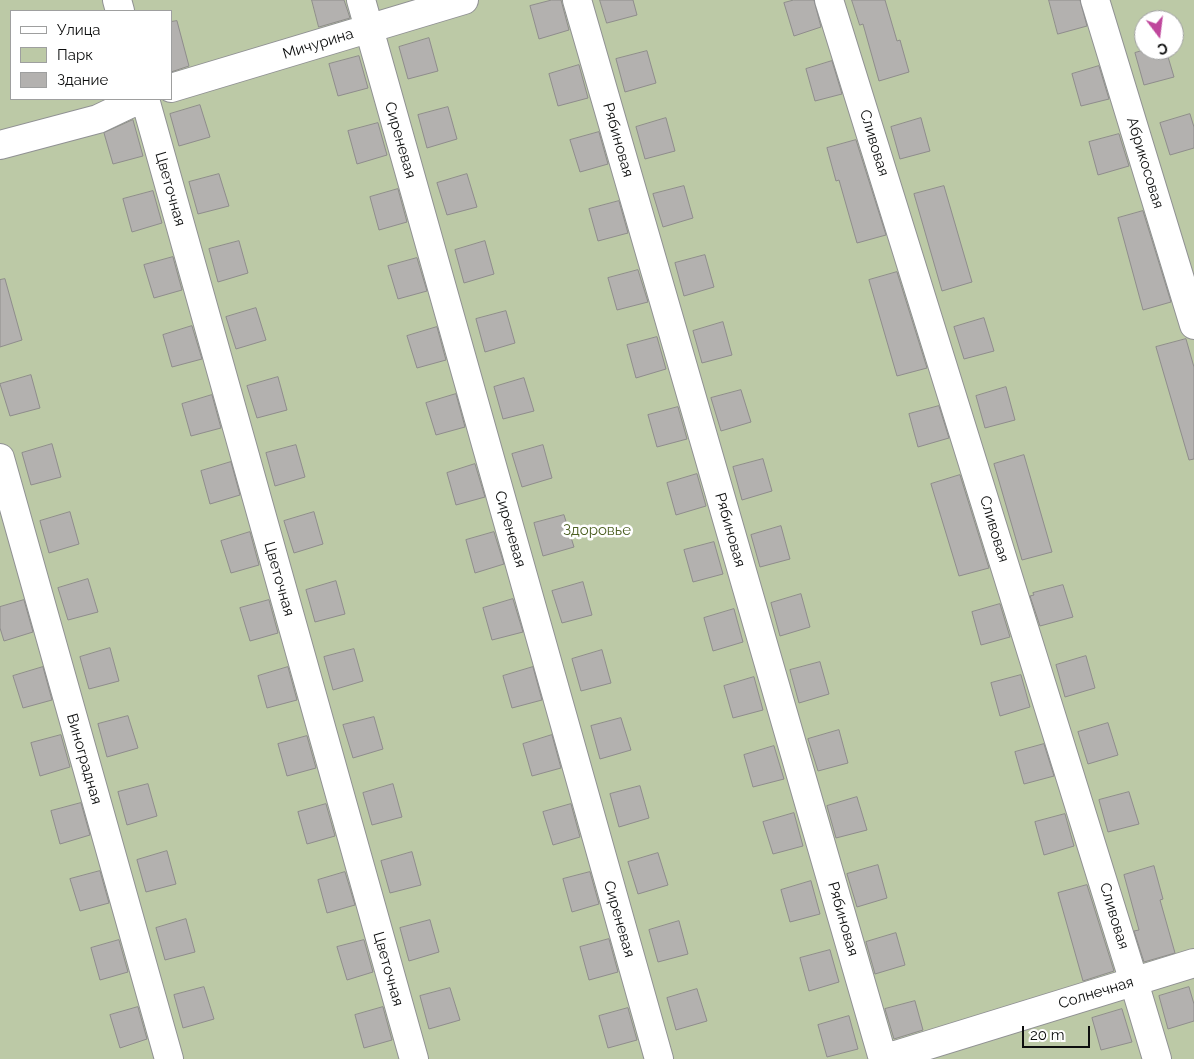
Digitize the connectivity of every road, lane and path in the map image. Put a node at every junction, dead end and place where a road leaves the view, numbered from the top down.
1 (361, 0) edge
2 (464, 0) edge
3 (577, 0) edge
4 (829, 0) edge
5 (1096, 0) edge
6 (369, 28) junction
7 (172, 88) edge
8 (138, 100) edge
9 (145, 100) edge
10 (0, 145) edge
11 (1194, 325) edge
12 (0, 458) edge
13 (1194, 963) edge
14 (1134, 982) junction
15 (169, 1059) edge
16 (414, 1059) edge
17 (659, 1059) edge
18 (883, 1059) edge
19 (1157, 1059) edge

1 - 6 street, Сиреневая
2 - 6 street, Мичурина
3 - 18 street, Рябиновая
4 - 14 street, Сливовая
5 - 11 street, Абрикосовая
6 - 7 street, Мичурина
6 - 17 street, Сиреневая
8 - 10 street
9 - 16 street, Цветочная
12 - 15 street, Виноградная
13 - 14 street, Солнечная
14 - 18 street, Солнечная
14 - 19 street, Сливовая

